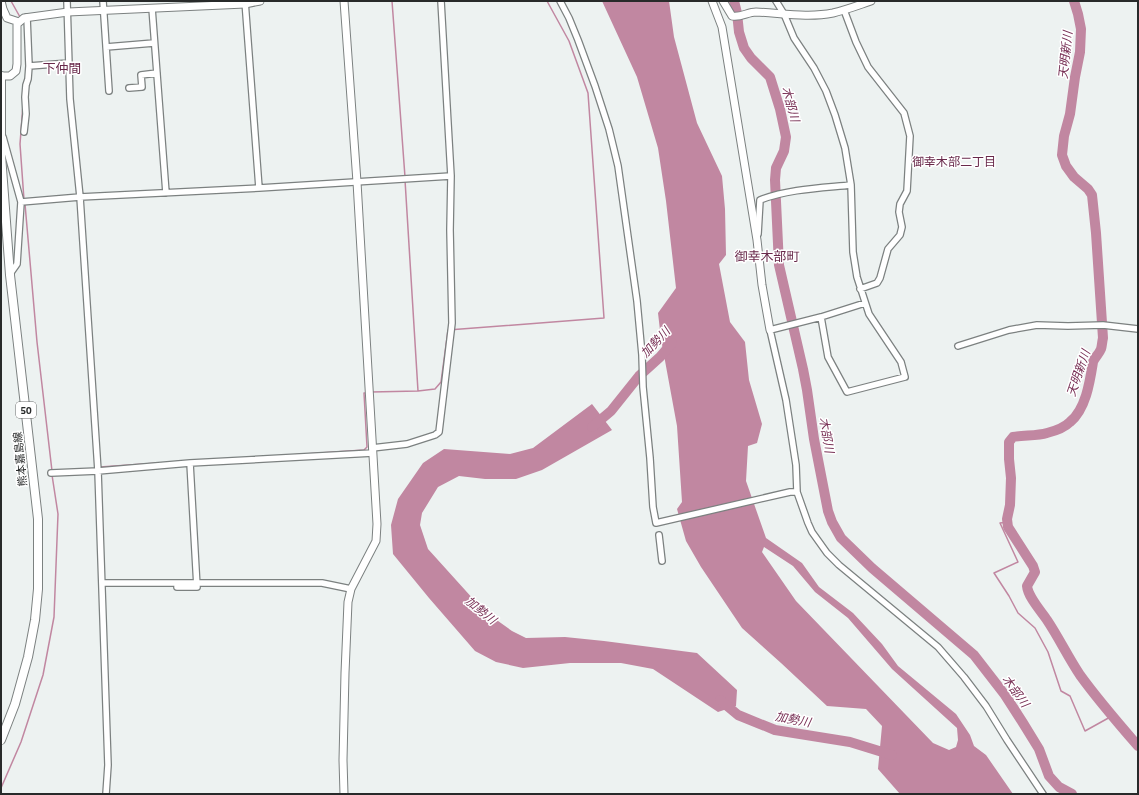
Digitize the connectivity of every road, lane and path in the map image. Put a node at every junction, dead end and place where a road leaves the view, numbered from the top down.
1 (1, 1) edge
2 (67, 1) edge
3 (103, 1) edge
4 (260, 1) edge
5 (344, 1) edge
6 (440, 1) edge
7 (560, 1) edge
8 (712, 1) edge
9 (723, 1) edge
10 (776, 1) edge
11 (871, 1) edge
12 (245, 2) edge
13 (848, 6) edge
14 (152, 8) junction
15 (104, 10) junction
16 (68, 12) junction
17 (784, 14) junction
18 (24, 19) junction
19 (154, 43) junction
20 (106, 47) junction
21 (69, 63) junction
22 (28, 66) junction
23 (157, 73) junction
24 (1, 76) edge
25 (129, 88) dead end
26 (109, 91) dead end
27 (24, 132) dead end
28 (2, 133) junction
29 (451, 176) junction
30 (357, 182) junction
31 (851, 185) junction
32 (259, 188) junction
33 (166, 193) junction
34 (80, 197) junction
35 (21, 202) junction
36 (757, 240) junction
37 (10, 275) junction
38 (860, 289) junction
39 (865, 303) junction
40 (821, 317) junction
41 (1138, 329) edge
42 (770, 330) junction
43 (958, 346) dead end
44 (372, 450) junction
45 (190, 463) junction
46 (98, 471) junction
47 (51, 473) dead end
48 (797, 492) junction
49 (659, 534) dead end
50 (662, 561) dead end
51 (102, 583) junction
52 (197, 583) junction
53 (351, 589) junction
54 (1, 740) edge
55 (106, 794) edge
56 (344, 794) edge
57 (1043, 794) edge

1 - 18 street
2 - 16 street
3 - 15 street
4 - 12 street
5 - 30 street
6 - 29 street
7 - 48 street
8 - 36 street
9 - 17 street
10 - 17 street
11 - 13 street
12 - 14 street
12 - 32 street
13 - 17 street
13 - 38 street
14 - 15 street
14 - 19 street
15 - 16 street
15 - 20 street
16 - 18 street
16 - 21 street
17 - 31 street
18 - 22 street
18 - 24 street
19 - 20 street
19 - 23 street
20 - 26 street
21 - 22 street
21 - 34 street
22 - 27 street
23 - 25 street
23 - 33 street
24 - 28 main road, 熊本嘉島線 / 50
28 - 35 street
28 - 37 main road, 熊本嘉島線 / 50
29 - 30 street
29 - 44 street
30 - 32 street
30 - 44 street
31 - 36 street
31 - 38 street
32 - 33 street
33 - 34 street
34 - 35 street
34 - 46 street
35 - 37 street
36 - 42 street
37 - 54 main road, 熊本嘉島線 / 50
38 - 39 street
39 - 40 street
39 - 40 street
40 - 42 street
41 - 43 street
42 - 48 street
44 - 45 street
44 - 53 street
45 - 46 street
45 - 52 street
46 - 47 street
46 - 51 street
48 - 57 street
49 - 50 street
51 - 52 street
51 - 55 street
52 - 53 street
53 - 56 street

